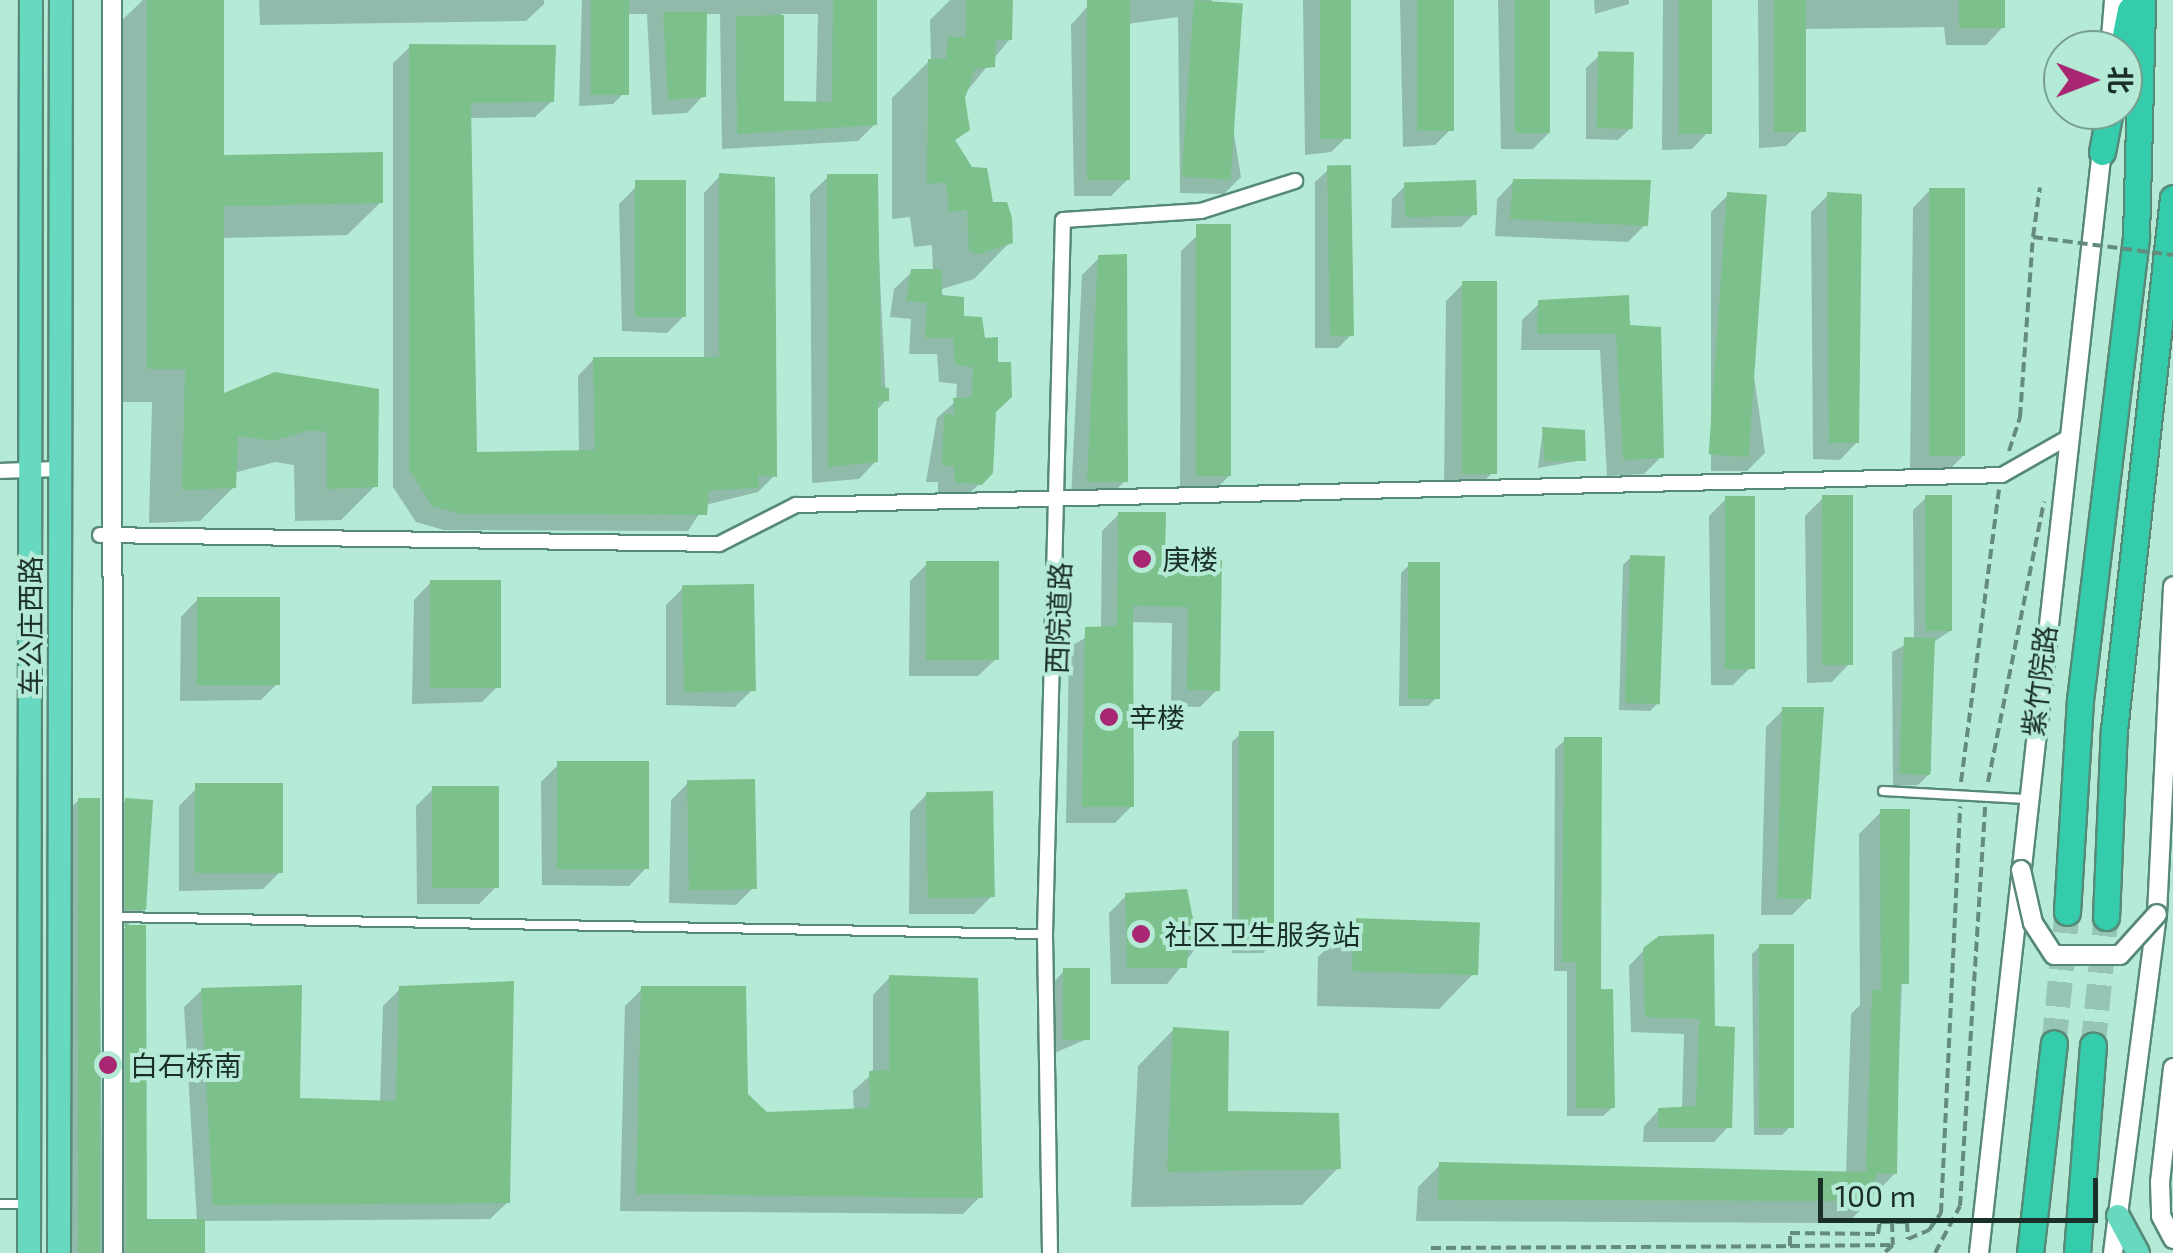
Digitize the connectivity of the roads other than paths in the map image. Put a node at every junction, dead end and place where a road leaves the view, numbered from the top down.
1 (31, 0) edge
2 (61, 0) edge
3 (112, 0) edge
4 (2114, 0) edge
5 (2132, 0) edge
6 (2142, 0) edge
7 (2112, 30) edge
8 (2126, 30) edge
9 (2105, 130) edge
10 (2102, 152) joint
11 (1295, 180) dead end
12 (2173, 198) edge
13 (2069, 438) junction
14 (0, 470) edge
15 (30, 470) junction
16 (59, 470) junction
17 (1063, 504) junction
18 (104, 536) junction
19 (2173, 586) edge
20 (2172, 611) edge
21 (1883, 791) dead end
22 (2025, 799) junction
23 (2021, 870) junction
24 (2067, 912) tunnel mouth
25 (2157, 914) junction
26 (2106, 916) tunnel mouth
27 (111, 917) junction
28 (1045, 934) junction
29 (2054, 1043) tunnel mouth
30 (2094, 1046) tunnel mouth
31 (2173, 1068) edge
32 (0, 1204) edge
33 (29, 1204) junction
34 (2118, 1216) junction
35 (2173, 1239) edge
36 (29, 1253) edge
37 (59, 1253) edge
38 (113, 1253) edge
39 (1050, 1253) edge
40 (1979, 1253) edge
41 (2030, 1253) edge
42 (2077, 1253) edge
43 (2113, 1253) edge
44 (2138, 1253) edge

1 - 15 main road, 车公庄西路
2 - 16 main road, 车公庄西路
3 - 18 street
4 - 7 street
5 - 8 highway
6 - 24 highway, 紫竹院路
9 - 10 highway
10 - 13 street, 紫竹院路
11 - 17 street, 西院道路
12 - 26 highway
13 - 17 street
13 - 22 street, 紫竹院路
14 - 15 street
15 - 16 street
15 - 33 main road, 车公庄西路
16 - 37 main road, 车公庄西路
17 - 18 street
17 - 28 street, 西院道路
18 - 27 street
19 - 20 street
20 - 25 street
21 - 22 lane
22 - 23 street, 紫竹院路
23 - 25 street, bridge
23 - 40 street, 紫竹院路
25 - 34 street
27 - 28 lane
27 - 38 street
28 - 39 street, 西院道路
29 - 41 highway
30 - 42 highway
31 - 35 street
32 - 33 lane
33 - 36 main road, 车公庄西路
34 - 43 street
34 - 44 main road

